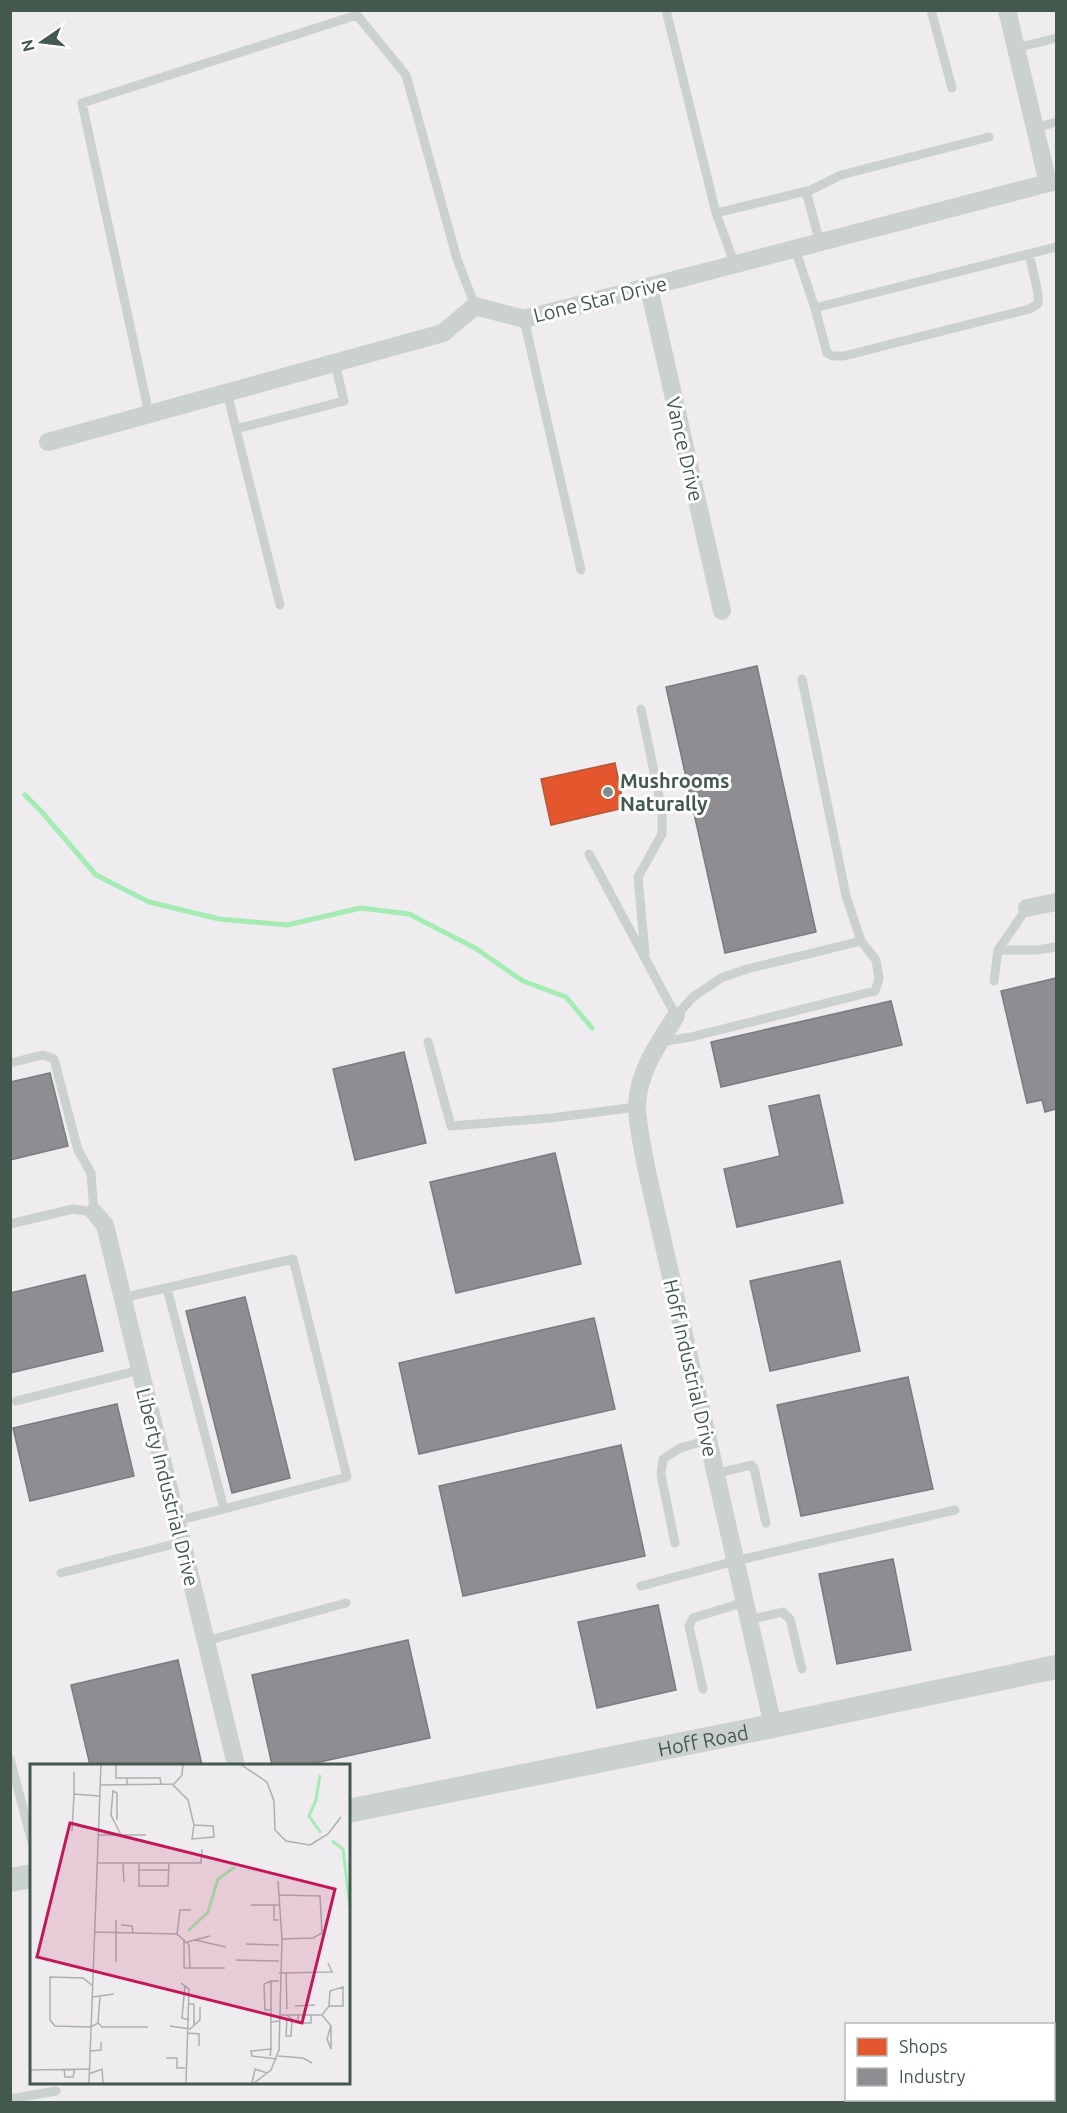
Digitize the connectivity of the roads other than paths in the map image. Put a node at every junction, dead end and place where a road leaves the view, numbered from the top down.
1 (666, 10) edge
2 (932, 10) edge
3 (1007, 10) edge
4 (1056, 38) edge
5 (1017, 48) junction
6 (952, 88) dead end
7 (1056, 122) edge
8 (1036, 128) junction
9 (989, 137) dead end
10 (1052, 182) edge
11 (806, 191) junction
12 (716, 213) junction
13 (820, 243) junction
14 (1056, 248) edge
15 (795, 249) junction
16 (1029, 254) junction
17 (735, 265) junction
18 (648, 288) junction
19 (475, 306) junction
20 (815, 308) junction
21 (524, 319) junction
22 (335, 363) junction
23 (227, 392) junction
24 (149, 414) junction
25 (236, 429) junction
26 (48, 442) dead end
27 (581, 570) dead end
28 (280, 605) dead end
29 (722, 611) dead end
30 (801, 679) dead end
31 (640, 710) dead end
32 (589, 854) dead end
33 (1056, 902) edge
34 (1027, 908) joint
35 (861, 941) junction
36 (1056, 947) edge
37 (998, 950) junction
38 (645, 959) junction
39 (994, 981) dead end
40 (676, 1016) junction
41 (428, 1042) dead end
42 (659, 1042) junction
43 (10, 1063) edge
44 (637, 1107) junction
45 (94, 1212) junction
46 (10, 1224) edge
47 (167, 1288) junction
48 (122, 1298) junction
49 (140, 1370) junction
50 (16, 1401) dead end
51 (708, 1440) junction
52 (715, 1474) junction
53 (224, 1509) junction
54 (955, 1510) dead end
55 (177, 1521) junction
56 (766, 1523) dead end
57 (182, 1542) junction
58 (675, 1543) dead end
59 (735, 1561) junction
60 (61, 1573) dead end
61 (641, 1586) dead end
62 (345, 1603) dead end
63 (747, 1611) junction
64 (206, 1641) junction
65 (1056, 1667) edge
66 (802, 1669) dead end
67 (703, 1689) dead end
68 (773, 1726) junction
69 (10, 1759) edge
70 (236, 1764) edge
71 (350, 1811) edge
72 (30, 1834) edge
73 (30, 1876) edge
74 (10, 1880) edge
75 (56, 2091) dead end
76 (10, 2099) edge

1 - 12 lane
2 - 6 lane
3 - 5 street
4 - 5 lane
5 - 8 street
7 - 8 lane
8 - 10 street
9 - 11 lane
10 - 13 street, Lone Star Drive
11 - 12 lane
11 - 13 lane
12 - 17 lane
13 - 15 street, Lone Star Drive
14 - 16 lane
15 - 17 street, Lone Star Drive
15 - 20 lane
16 - 20 lane
16 - 20 lane
17 - 18 street, Lone Star Drive
18 - 21 street, Lone Star Drive
18 - 29 street, Vance Drive
19 - 21 street, Lone Star Drive
19 - 22 street
19 - 24 lane
21 - 27 lane
22 - 23 street
22 - 25 lane
23 - 24 street
23 - 25 lane
24 - 26 street
25 - 28 lane
30 - 35 lane
31 - 38 lane
32 - 38 lane
33 - 34 street
34 - 37 lane
35 - 40 lane
35 - 42 lane
36 - 37 lane
37 - 39 lane
38 - 40 lane
40 - 42 street, Hoff Industrial Drive
41 - 44 lane
42 - 44 street, Hoff Industrial Drive
43 - 45 lane
44 - 51 street, Hoff Industrial Drive
45 - 46 lane
45 - 48 street, Liberty Industrial Drive
47 - 48 lane
47 - 53 lane
47 - 53 lane
48 - 49 street, Liberty Industrial Drive
49 - 50 lane
49 - 55 street, Liberty Industrial Drive
51 - 52 street, Hoff Industrial Drive
51 - 58 lane
52 - 56 lane
52 - 59 street, Hoff Industrial Drive
53 - 55 lane
54 - 59 lane
55 - 57 street, Liberty Industrial Drive
57 - 60 lane
57 - 64 street, Liberty Industrial Drive
59 - 61 lane
59 - 63 street, Hoff Industrial Drive
62 - 64 lane
63 - 66 lane
63 - 67 lane
63 - 68 street, Hoff Industrial Drive
64 - 70 street, Liberty Industrial Drive
65 - 68 street, Hoff Road
68 - 71 street, Hoff Road
69 - 72 lane
73 - 74 street
75 - 76 lane

